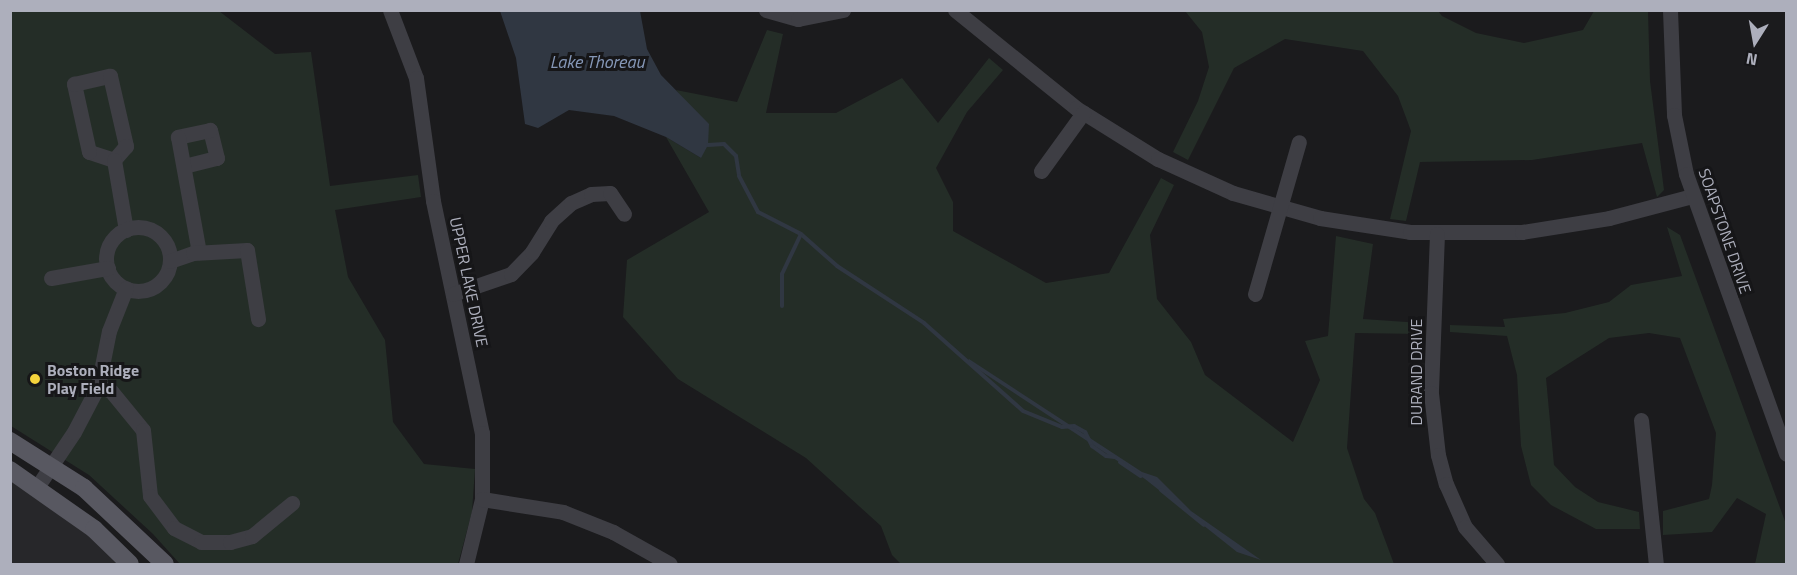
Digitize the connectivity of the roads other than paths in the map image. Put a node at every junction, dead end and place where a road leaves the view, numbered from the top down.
1 (390, 10) edge
2 (766, 10) edge
3 (843, 10) edge
4 (955, 10) edge
5 (1670, 10) edge
6 (1083, 113) junction
7 (1299, 142) dead end
8 (114, 160) junction
9 (184, 166) dead end
10 (1041, 171) dead end
11 (1692, 196) junction
12 (1280, 207) junction
13 (624, 214) dead end
14 (126, 230) junction
15 (1437, 234) junction
16 (199, 252) junction
17 (170, 261) junction
18 (108, 268) junction
19 (51, 278) dead end
20 (126, 288) junction
21 (453, 294) junction
22 (1255, 294) dead end
23 (258, 319) dead end
24 (98, 386) junction
25 (1641, 420) dead end
26 (10, 441) edge
27 (1786, 454) edge
28 (52, 465) junction
29 (10, 470) edge
30 (37, 486) junction
31 (482, 499) junction
32 (292, 503) dead end
33 (130, 564) edge
34 (165, 564) edge
35 (466, 564) edge
36 (670, 564) edge
37 (1497, 564) edge
38 (1656, 564) edge

1 - 21 street, UPPER LAKE DRIVE
2 - 3 street
4 - 6 street
5 - 11 street, SOAPSTONE DRIVE
6 - 10 street
6 - 12 street
7 - 12 street
8 - 8 street
8 - 14 street
9 - 16 street
11 - 15 street
11 - 27 street, SOAPSTONE DRIVE
12 - 15 street
12 - 22 street
13 - 21 street
14 - 17 street
14 - 18 street
15 - 37 street, DURAND DRIVE
16 - 17 street
16 - 23 street
17 - 20 street
18 - 19 street
18 - 20 street
20 - 24 street
21 - 31 street, UPPER LAKE DRIVE
24 - 28 street
24 - 32 street
25 - 38 street
26 - 28 main road
28 - 30 street
28 - 34 main road
29 - 30 main road
30 - 33 main road
31 - 35 street, UPPER LAKE DRIVE
31 - 36 street

